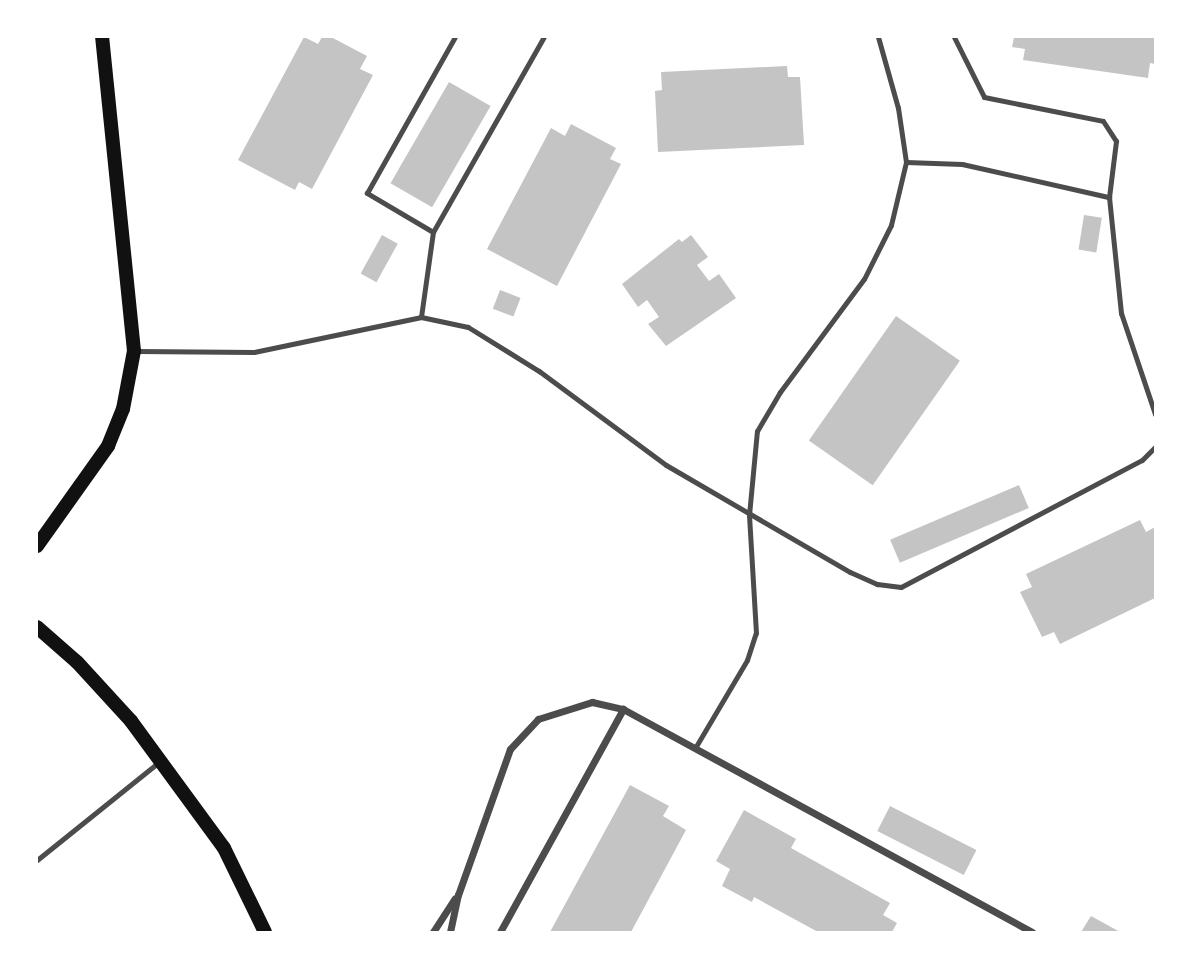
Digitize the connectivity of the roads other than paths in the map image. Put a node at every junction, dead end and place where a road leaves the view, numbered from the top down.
1 (102, 37) edge
2 (455, 37) edge
3 (544, 37) edge
4 (878, 37) edge
5 (954, 37) edge
6 (906, 162) junction
7 (1109, 197) junction
8 (433, 232) junction
9 (421, 317) junction
10 (134, 351) junction
11 (1155, 414) edge
12 (1155, 447) edge
13 (749, 514) junction
14 (37, 546) edge
15 (37, 627) edge
16 (623, 709) junction
17 (695, 748) junction
18 (160, 761) junction
19 (37, 860) edge
20 (458, 895) junction
21 (265, 932) edge
22 (433, 932) edge
23 (450, 932) edge
24 (500, 932) edge
25 (1032, 932) edge

1 - 10 main road
2 - 8 lane
3 - 8 lane
4 - 6 lane
5 - 7 lane
6 - 7 lane
6 - 13 lane
7 - 11 lane
8 - 9 lane
9 - 10 lane
9 - 13 lane
10 - 14 main road
12 - 13 lane
13 - 17 lane
15 - 18 main road
16 - 17 street
16 - 20 street
16 - 24 street
17 - 25 street
18 - 19 lane
18 - 21 main road
20 - 22 street
20 - 23 street

